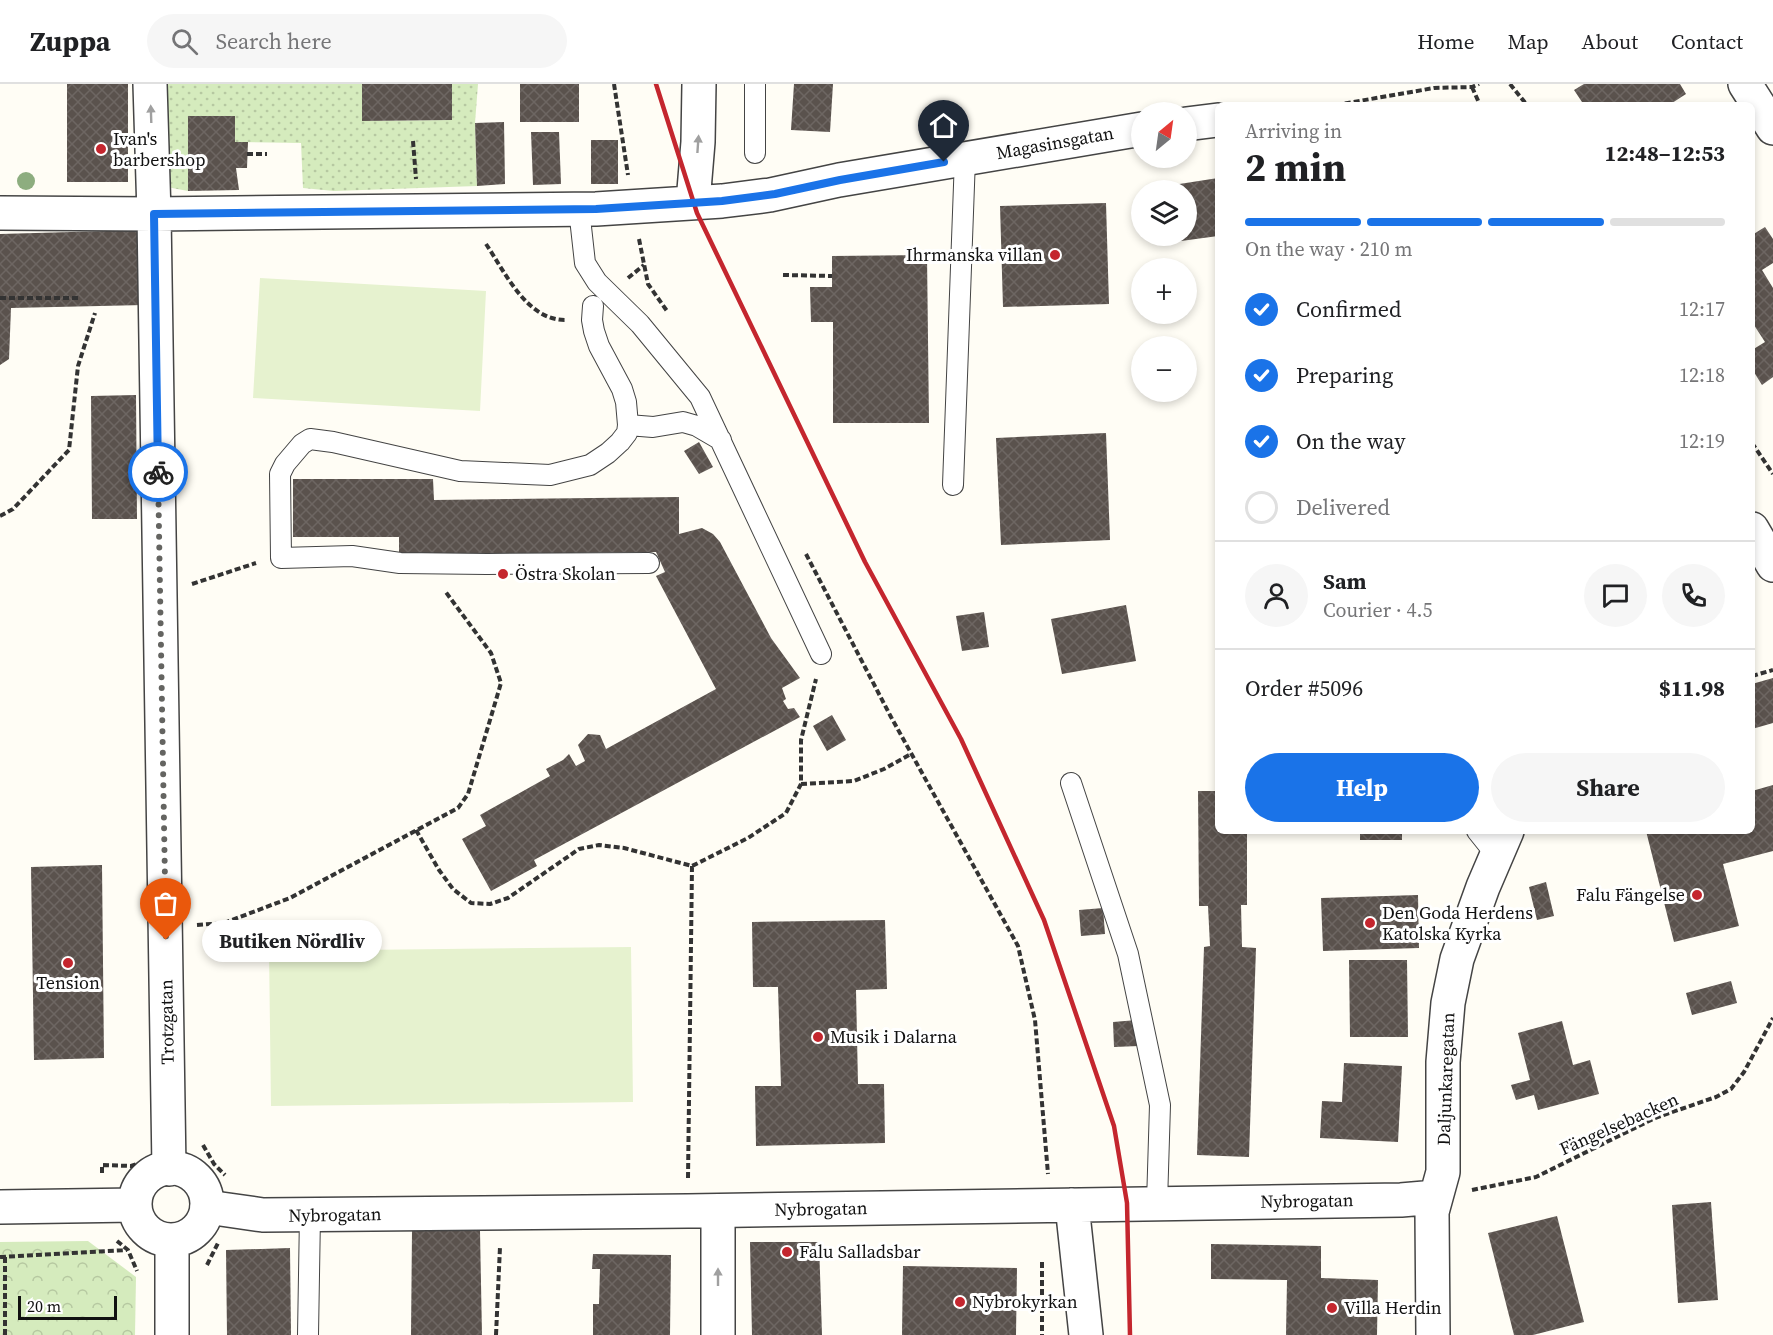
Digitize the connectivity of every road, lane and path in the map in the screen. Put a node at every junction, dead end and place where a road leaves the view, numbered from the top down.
1 (150, 84) edge
2 (614, 84) edge
3 (699, 84) edge
4 (755, 84) edge
5 (1479, 84) edge
6 (1510, 84) edge
7 (1745, 84) edge
8 (1434, 86) edge
9 (1472, 87) junction
10 (1351, 102) edge
11 (1479, 102) edge
12 (1525, 102) edge
13 (1215, 120) edge
14 (1197, 123) edge
15 (1773, 128) edge
16 (1131, 131) edge
17 (755, 153) dead end
18 (247, 154) dead end
19 (267, 154) dead end
20 (965, 158) junction
21 (693, 202) junction
22 (633, 206) junction
23 (579, 209) junction
24 (0, 213) edge
25 (154, 214) junction
26 (482, 238) dead end
27 (783, 275) dead end
28 (832, 276) dead end
29 (0, 298) edge
30 (80, 298) dead end
31 (593, 306) joint
32 (669, 312) dead end
33 (95, 313) dead end
34 (628, 425) junction
35 (721, 440) junction
36 (1755, 447) edge
37 (1773, 474) edge
38 (954, 485) dead end
39 (0, 516) edge
40 (1755, 534) edge
41 (280, 549) junction
42 (806, 552) dead end
43 (423, 563) junction
44 (649, 563) dead end
45 (1773, 565) edge
46 (183, 588) dead end
47 (821, 654) joint
48 (1773, 670) edge
49 (1755, 675) edge
50 (911, 754) junction
51 (1071, 783) dead end
52 (801, 784) junction
53 (416, 830) junction
54 (1494, 839) edge
55 (692, 866) junction
56 (188, 926) dead end
57 (1773, 1018) edge
58 (169, 1169) junction
59 (1436, 1197) junction
60 (1157, 1203) junction
61 (1060, 1204) junction
62 (135, 1205) junction
63 (0, 1207) edge
64 (221, 1209) junction
65 (704, 1211) junction
66 (501, 1213) junction
67 (310, 1215) junction
68 (172, 1240) junction
69 (128, 1250) dead end
70 (2, 1257) edge
71 (207, 1271) dead end
72 (5, 1335) edge
73 (172, 1335) edge
74 (308, 1335) edge
75 (496, 1335) edge
76 (718, 1335) edge
77 (1086, 1335) edge
78 (1433, 1335) edge

25 -> 1 street, Trotzgatan
2 - 22 path
21 -> 3 street
4 - 17 lane
5 - 9 path
6 - 12 path
7 - 15 street
8 - 9 path
8 - 10 path
9 - 11 path
13 - 14 street
16 - 20 street, Magasinsgatan
18 - 19 path
20 - 21 street, Magasinsgatan
20 - 38 lane
21 - 22 street, Magasinsgatan
22 - 23 street, Magasinsgatan
22 - 32 path
23 - 25 street, Magasinsgatan
23 - 35 lane
24 - 25 street, Magasinsgatan
25 - 58 street, Trotzgatan
26 - 31 path
27 - 28 path
29 - 30 path
31 - 34 lane
33 - 39 path
34 - 35 lane
34 - 41 lane
35 - 47 lane
36 - 37 path
40 - 45 street
41 - 43 lane
41 - 46 path
42 - 50 path
43 - 44 lane
43 - 53 path
47 - 52 path
48 - 49 path
50 - 52 path
50 - 61 path
51 - 60 lane
52 - 55 path
53 - 55 path
53 - 56 path
54 - 59 street, Daljunkaregatan
55 - 65 path
57 - 59 path, Fängelsebacken
58 - 62 street
58 - 64 street
59 - 60 street, Nybrogatan
59 - 78 street, Daljunkaregatan
60 - 61 street, Nybrogatan
61 - 65 street, Nybrogatan
61 - 77 street
62 - 63 street
62 - 68 street
64 - 67 street, Nybrogatan
64 - 68 street
64 - 71 path
65 - 66 street, Nybrogatan
76 -> 65 street
66 - 67 street, Nybrogatan
66 - 75 path
67 - 74 lane
68 - 73 street
69 - 70 path
70 - 72 path

